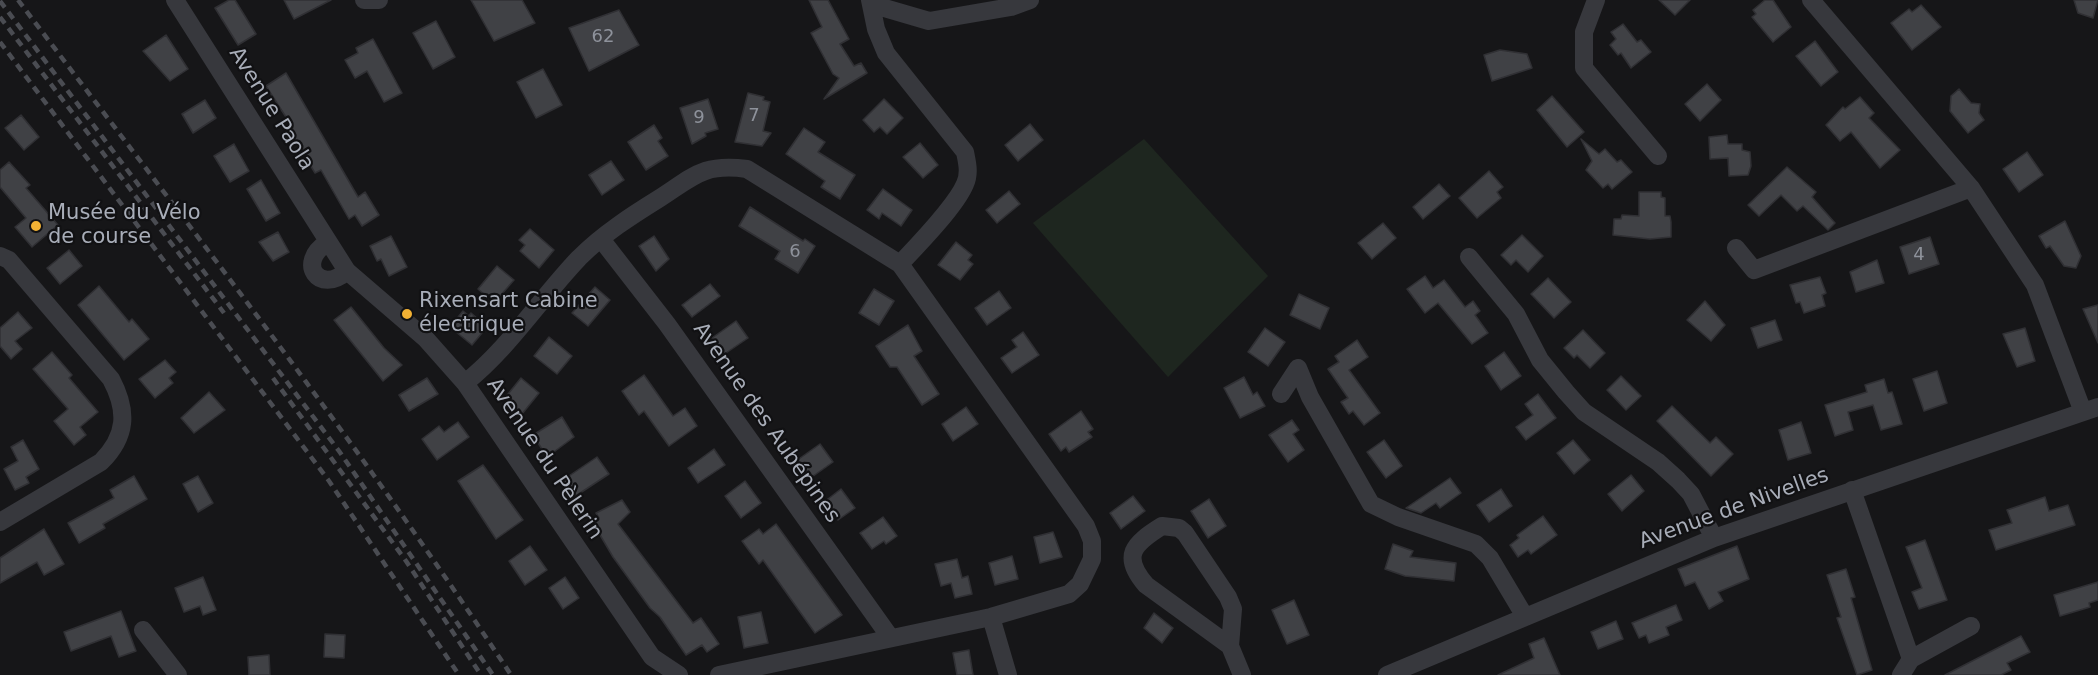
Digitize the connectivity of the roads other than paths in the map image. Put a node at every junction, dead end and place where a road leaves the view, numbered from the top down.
1 (175, 0) edge
2 (1030, 0) edge
3 (1596, 0) edge
4 (1811, 0) edge
5 (871, 2) edge
6 (1658, 156) dead end
7 (1971, 188) junction
8 (601, 239) junction
9 (327, 243) junction
10 (1736, 248) dead end
11 (0, 256) edge
12 (1469, 257) dead end
13 (900, 264) junction
14 (347, 271) junction
15 (465, 383) junction
16 (1281, 393) dead end
17 (2090, 409) edge
18 (1852, 490) junction
19 (0, 522) edge
20 (1714, 538) junction
21 (1524, 615) junction
22 (991, 617) junction
23 (1971, 626) dead end
24 (143, 630) dead end
25 (890, 637) junction
26 (1230, 646) junction
27 (1911, 659) junction
28 (1392, 674) edge
29 (178, 675) edge
30 (679, 675) edge
31 (719, 675) edge
32 (1008, 675) edge
33 (1242, 675) edge
34 (1900, 675) edge

1 - 9 street, Avenue Paola
2 - 5 street
3 - 6 street
4 - 7 street
5 - 13 street
7 - 10 street
7 - 17 street
8 - 13 street, Avenue du Pèlerin
8 - 15 street, Avenue du Pèlerin
8 - 25 street, Avenue des Aubépines
9 - 14 street, Avenue Paola
9 - 14 street
11 - 19 street
12 - 20 street
13 - 22 street
14 - 15 street, Avenue Paola
15 - 30 street, Avenue du Pèlerin
16 - 21 street
17 - 18 street, Avenue de Nivelles
18 - 20 street, Avenue de Nivelles
18 - 27 street
20 - 21 street, Avenue de Nivelles
21 - 28 street, Avenue de Nivelles
22 - 25 street
22 - 32 street
23 - 27 street
24 - 29 street
25 - 31 street
26 - 26 street
26 - 33 street
27 - 34 street

